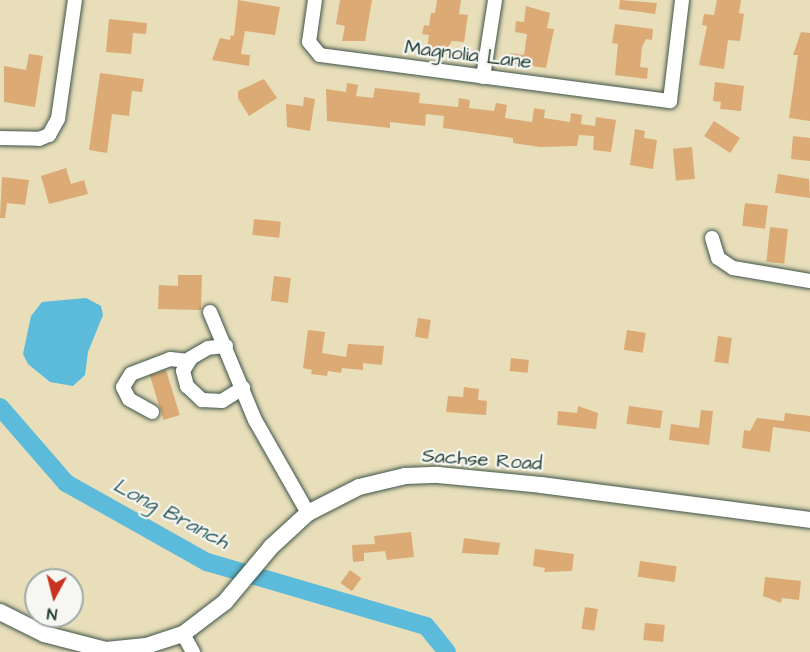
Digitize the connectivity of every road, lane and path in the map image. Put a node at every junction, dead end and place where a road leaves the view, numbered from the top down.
1 (75, 0) edge
2 (315, 0) edge
3 (495, 0) edge
4 (682, 0) edge
5 (483, 76) junction
6 (0, 138) edge
7 (712, 238) dead end
8 (810, 282) edge
9 (210, 312) dead end
10 (226, 346) junction
11 (189, 361) junction
12 (243, 388) junction
13 (152, 412) dead end
14 (308, 513) junction
15 (810, 520) edge
16 (0, 612) edge
17 (183, 634) junction
18 (193, 652) edge

1 - 6 street
2 - 5 street, Magnolia Lane
3 - 5 street
4 - 5 street, Magnolia Lane
7 - 8 street
9 - 10 street
10 - 11 street
10 - 12 street
11 - 12 street
11 - 13 street
12 - 14 street
14 - 15 main road, Sachse Road
14 - 17 main road, Sachse Road
16 - 17 main road, Sachse Road
17 - 18 street

